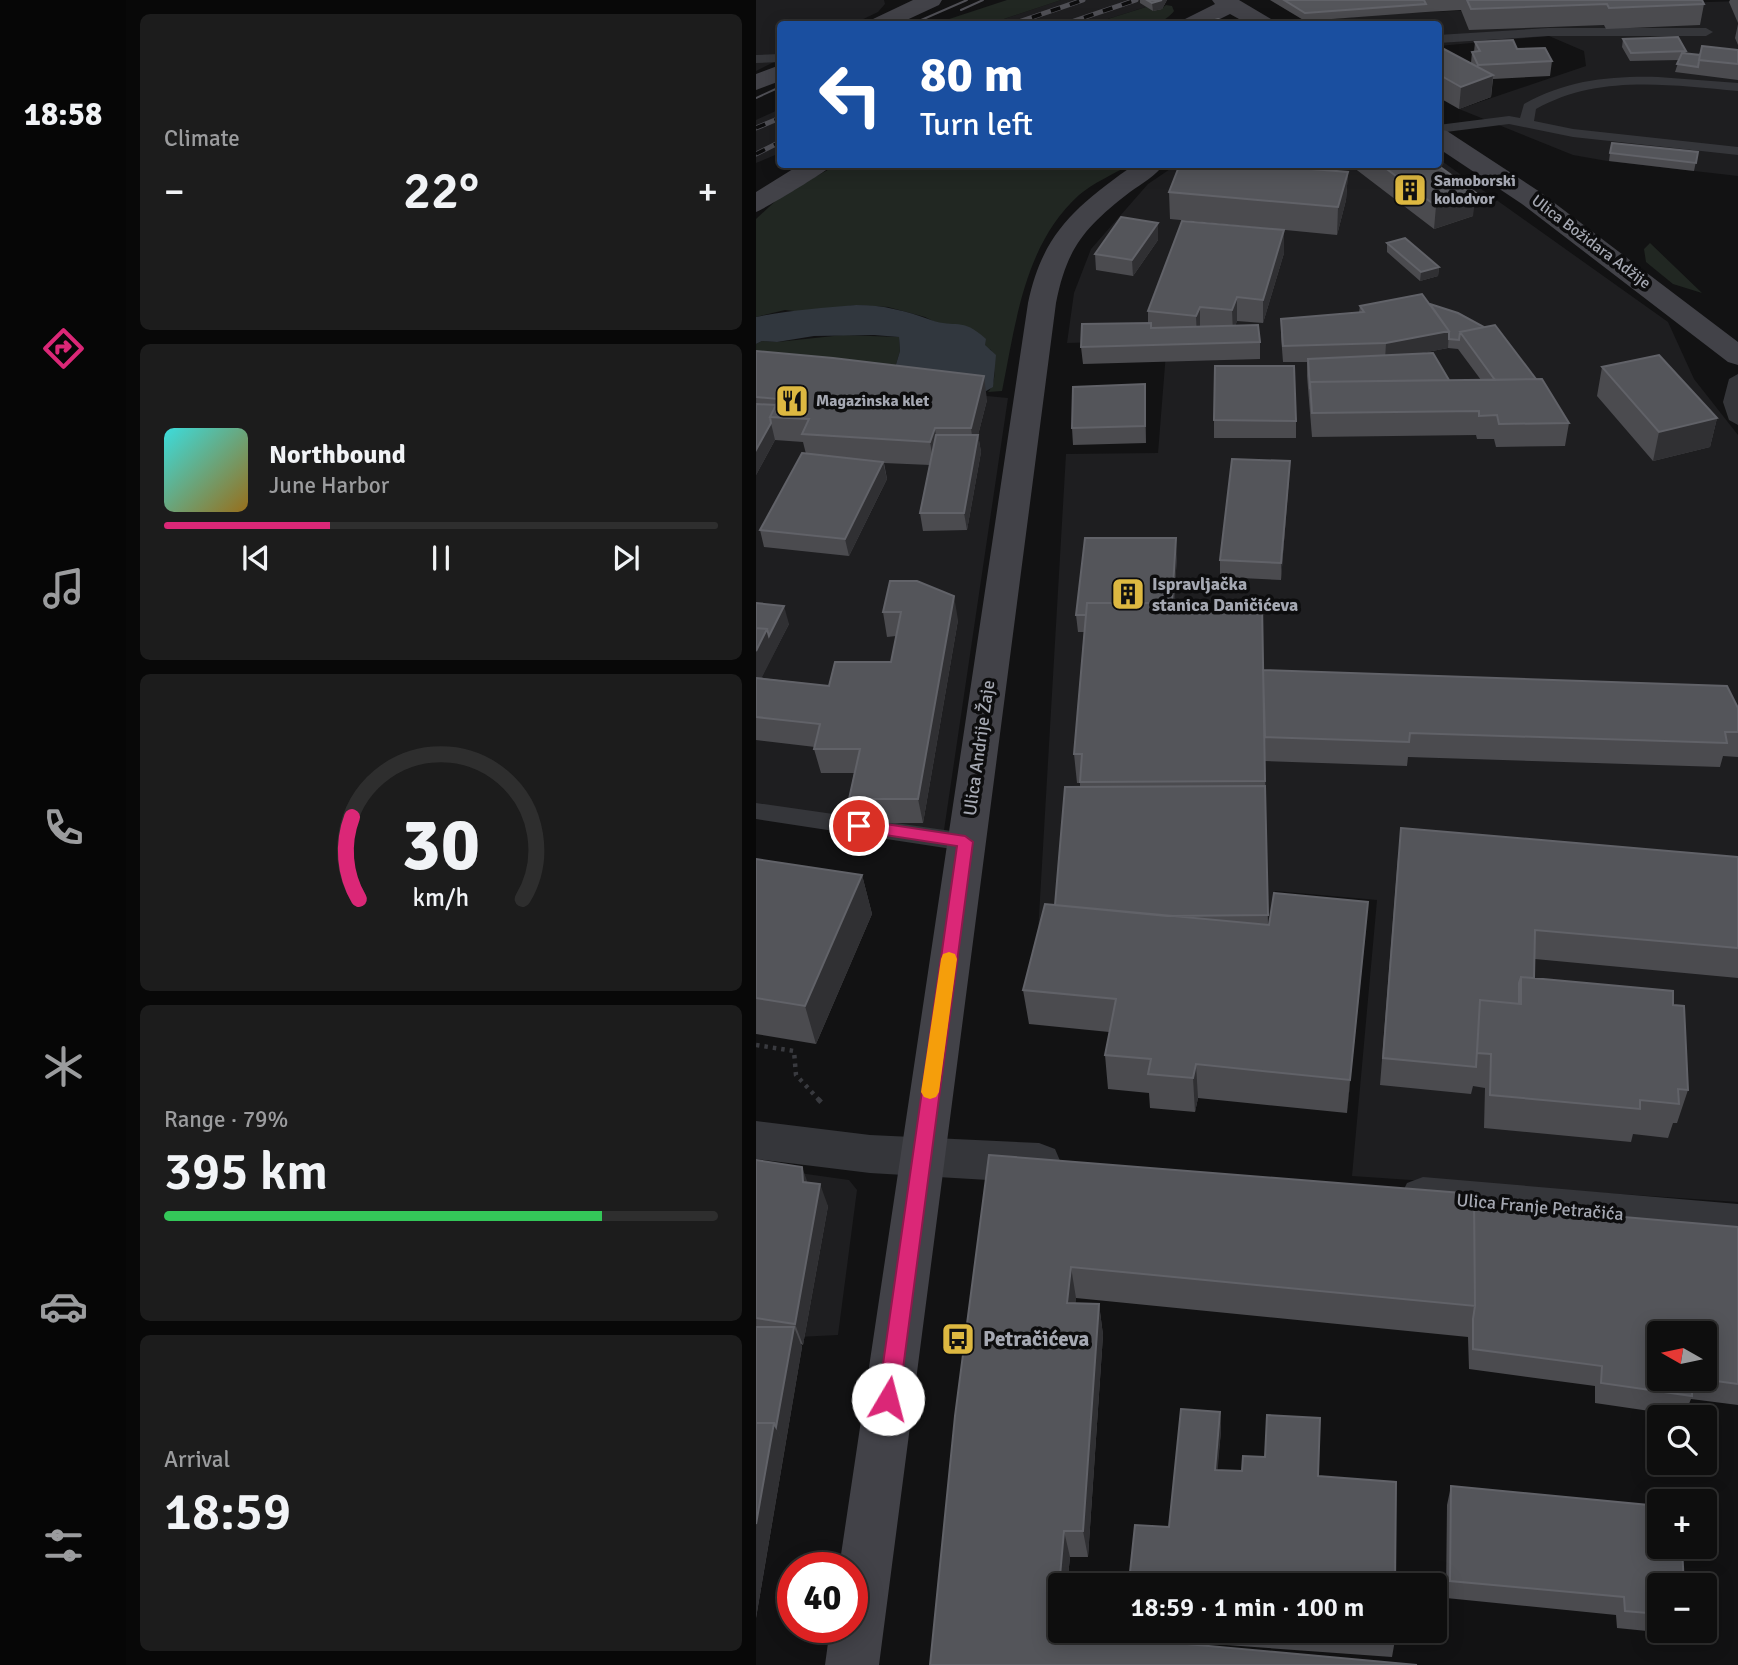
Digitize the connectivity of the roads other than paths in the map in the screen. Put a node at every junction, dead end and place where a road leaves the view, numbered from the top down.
1 (931, 0) edge
2 (1231, 2) edge
3 (887, 21) edge
4 (1198, 21) edge
5 (1259, 21) edge
6 (1706, 32) edge
7 (1442, 39) edge
8 (777, 58) edge
9 (756, 59) edge
10 (777, 73) edge
11 (756, 83) edge
12 (1738, 88) edge
13 (1526, 122) junction
14 (1442, 128) edge
15 (1442, 139) edge
16 (1738, 151) edge
17 (814, 168) edge
18 (1147, 168) edge
19 (756, 204) edge
20 (1738, 356) edge
21 (1738, 379) edge
22 (1738, 420) edge
23 (756, 811) edge
24 (965, 842) junction
25 (756, 1140) edge
26 (921, 1157) junction
27 (1074, 1166) edge
28 (1379, 1193) edge
29 (1738, 1224) edge
30 (852, 1665) edge

1 - 3 street
2 - 4 street
2 - 5 street
6 - 7 lane
8 - 9 lane
10 - 11 street
12 - 13 lane
13 - 14 lane
13 - 16 lane
15 - 20 street, Ulica Božidara Adžije
17 - 19 street
18 - 24 street, Ulica Andrije Žaje
21 - 22 lane
23 - 24 lane
24 - 26 street, Ulica Andrije Žaje
25 - 26 street
26 - 27 street
26 - 30 street, Ulica Andrije Žaje
28 - 29 street, Ulica Franje Petračića

